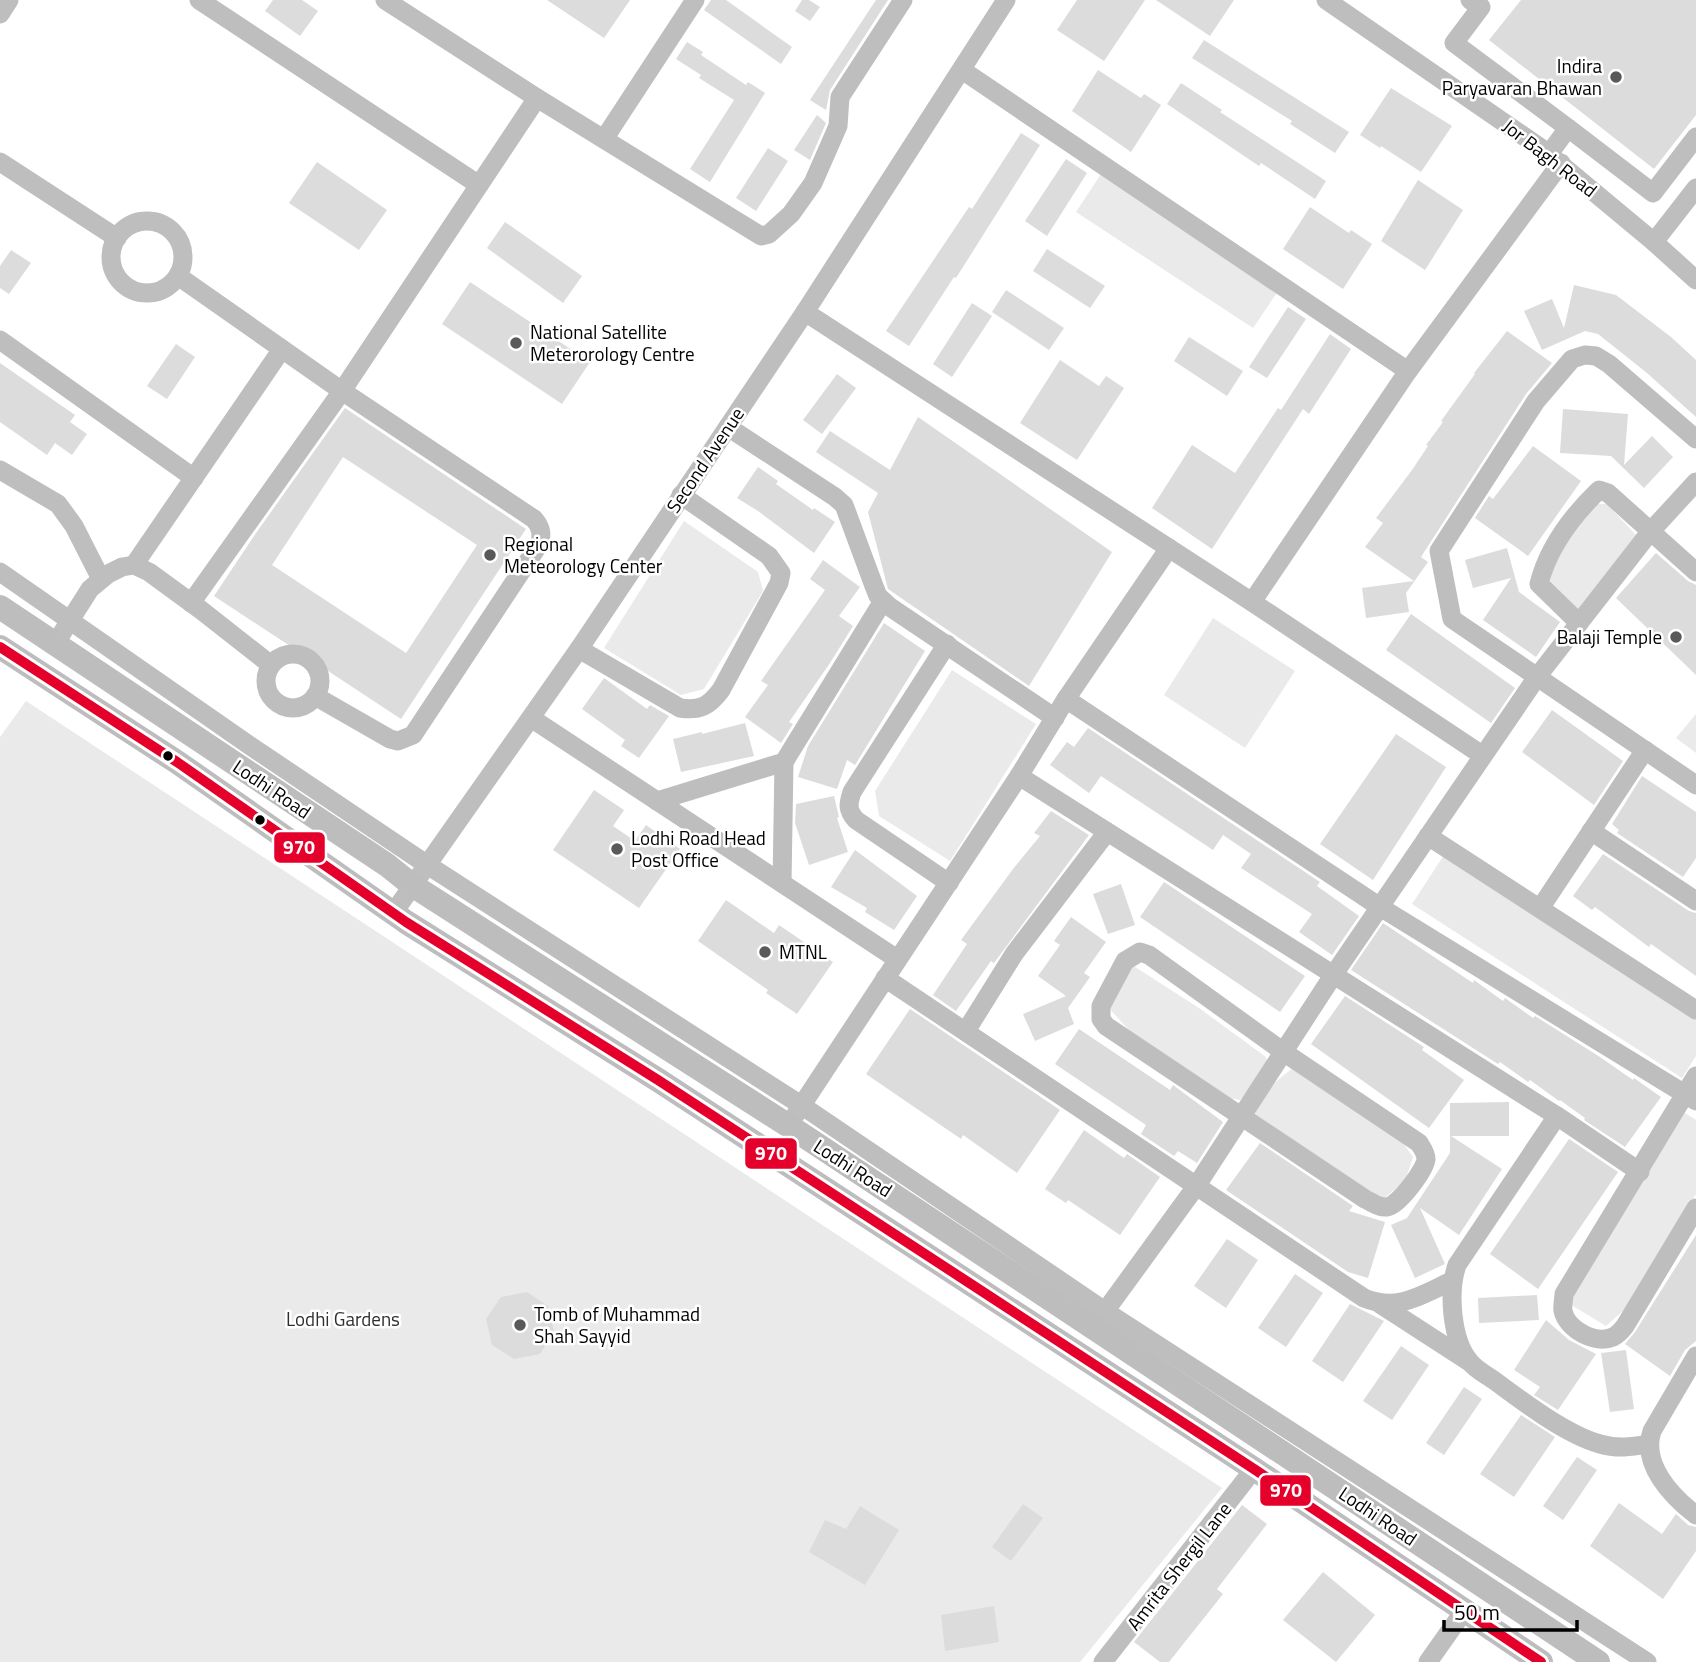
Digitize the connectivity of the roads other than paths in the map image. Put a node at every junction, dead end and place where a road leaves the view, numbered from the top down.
1 (9, 0) edge
2 (199, 0) edge
3 (385, 0) edge
4 (695, 0) edge
5 (903, 0) edge
6 (1006, 0) edge
7 (1326, 0) edge
8 (1479, 3) edge
9 (0, 14) edge
10 (962, 70) junction
11 (537, 98) junction
12 (1568, 128) junction
13 (1696, 137) edge
14 (604, 139) junction
15 (1555, 159) junction
16 (0, 162) edge
17 (479, 185) junction
18 (1696, 188) edge
19 (117, 238) junction
20 (1654, 242) junction
21 (178, 276) junction
22 (1696, 280) edge
23 (804, 313) junction
24 (0, 340) edge
25 (282, 349) junction
26 (1408, 371) junction
27 (342, 391) junction
28 (728, 426) junction
29 (1696, 439) edge
30 (0, 470) edge
31 (194, 478) junction
32 (1696, 482) edge
33 (681, 495) junction
34 (1650, 531) junction
35 (1169, 548) junction
36 (134, 565) junction
37 (0, 572) edge
38 (1696, 572) edge
39 (101, 579) junction
40 (883, 601) junction
41 (1252, 602) junction
42 (191, 603) junction
43 (0, 607) edge
44 (72, 620) junction
45 (1579, 623) junction
46 (55, 644) junction
47 (947, 644) junction
48 (0, 647) edge
49 (579, 649) junction
50 (271, 665) junction
51 (1537, 677) junction
52 (315, 696) junction
53 (1066, 699) junction
54 (531, 718) junction
55 (1055, 718) junction
56 (1645, 750) junction
57 (1482, 755) junction
58 (784, 762) junction
59 (1019, 776) junction
60 (1696, 785) edge
61 (657, 801) junction
62 (1591, 831) junction
63 (1107, 832) junction
64 (1428, 836) junction
65 (426, 864) junction
66 (782, 883) junction
67 (949, 883) junction
68 (412, 885) junction
69 (1696, 901) edge
70 (1380, 907) junction
71 (1541, 907) junction
72 (394, 912) junction
73 (897, 959) junction
74 (1334, 974) junction
75 (885, 978) junction
76 (1696, 1010) edge
77 (966, 1031) junction
78 (1284, 1053) junction
79 (1696, 1076) edge
80 (1690, 1098) edge
81 (795, 1115) junction
82 (1557, 1116) junction
83 (1241, 1117) junction
84 (1640, 1172) junction
85 (1197, 1185) junction
86 (1695, 1211) edge
87 (1452, 1281) junction
88 (1380, 1304) junction
89 (1099, 1319) junction
90 (1696, 1356) edge
91 (1469, 1362) junction
92 (1648, 1444) junction
93 (1254, 1469) junction
94 (1696, 1515) edge
95 (1464, 1611) junction
96 (1103, 1662) edge
97 (1428, 1662) edge
98 (1541, 1662) edge
99 (1598, 1662) edge
100 (1647, 1662) edge

1 - 9 street
2 - 17 street
3 - 11 street
4 - 14 street
5 - 14 street
6 - 10 street, Second Avenue
7 - 15 street, Jor Bagh Road
8 - 12 street
10 - 23 street, Second Avenue
10 - 26 street
11 - 14 street
11 - 17 street
12 - 13 street
12 - 15 street
15 - 20 street, Jor Bagh Road
15 - 26 street
16 - 19 street
17 - 27 street
18 - 20 street
19 - 21 street
19 - 21 street
20 - 22 street, Jor Bagh Road
21 - 25 street
23 - 28 street, Second Avenue
23 - 35 street
24 - 31 street
25 - 27 street
25 - 31 street
26 - 41 street
27 - 42 street
27 - 52 street
28 - 33 street, Second Avenue
28 - 40 street
29 - 51 street
30 - 39 street
31 - 36 street
32 - 34 street
33 - 49 street, Second Avenue
33 - 49 street
34 - 38 street
34 - 45 street
34 - 45 street
35 - 41 street
35 - 53 street
36 - 39 street
36 - 42 street
37 - 44 street
39 - 44 street
40 - 47 street
40 - 58 street
41 - 57 street
42 - 50 street
43 - 46 main road, Lodhi Road
44 - 46 street
44 - 65 street
45 - 51 street
46 - 68 main road, Lodhi Road
47 - 55 street
47 - 67 street
48 - 72 main road, Lodhi Road
49 - 54 street, Second Avenue
50 - 52 street
50 - 52 street
51 - 56 street
51 - 57 street
53 - 55 street
53 - 70 street
54 - 61 street
54 - 65 street, Second Avenue
55 - 59 street
56 - 60 street
56 - 62 street
57 - 64 street
58 - 61 street
58 - 66 street
59 - 63 street
59 - 67 street
61 - 66 street
62 - 69 street
62 - 71 street
63 - 74 street
63 - 77 street
64 - 70 street
64 - 71 street
65 - 68 street, Second Avenue
65 - 81 street
66 - 73 street
67 - 73 street
68 - 72 street, Second Avenue
68 - 81 main road, Lodhi Road
70 - 74 street
70 - 80 street
71 - 76 street
72 - 93 main road, Lodhi Road
73 - 75 street
74 - 78 street
74 - 82 street
75 - 77 street
75 - 81 street
77 - 85 street
78 - 83 street
78 - 83 street
78 - 83 street
79 - 80 street
80 - 84 street
81 - 89 main road, Lodhi Road
82 - 84 street
82 - 87 street
83 - 85 street
84 - 86 street
85 - 88 street
85 - 89 street
87 - 88 street
87 - 91 street
88 - 91 street
89 - 99 main road, Lodhi Road
89 - 100 street
90 - 92 street
91 - 92 street
92 - 94 street
93 - 95 main road, Lodhi Road
93 - 96 street, Amrita Shergil Lane
95 - 97 street
95 - 98 main road, Lodhi Road

